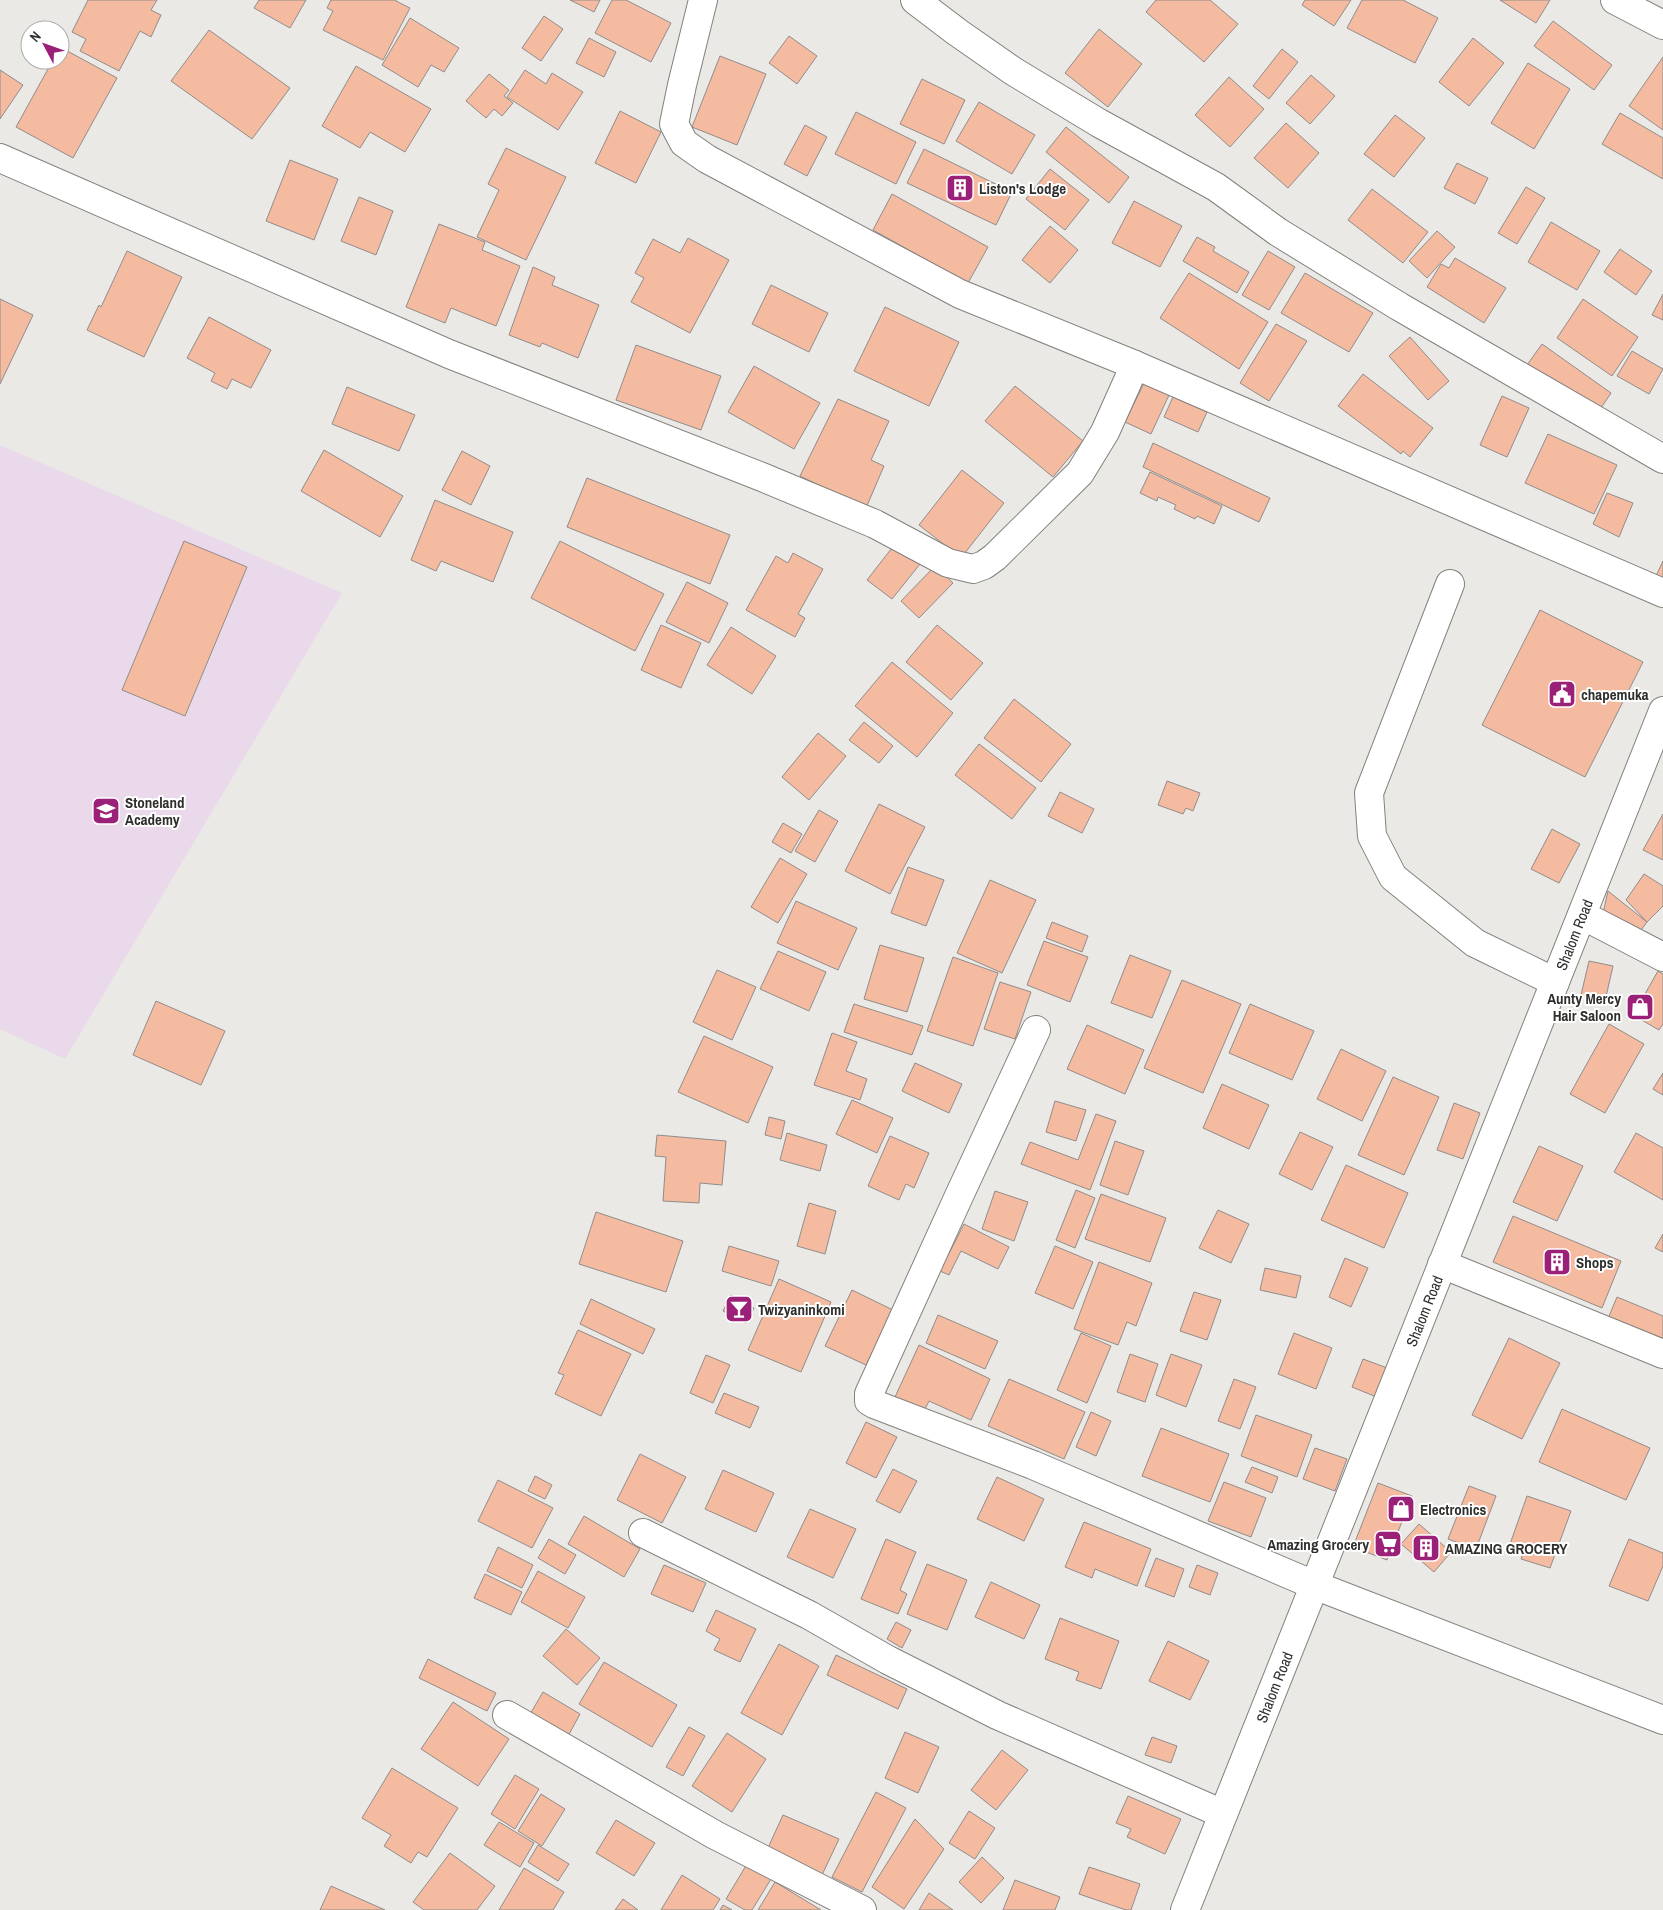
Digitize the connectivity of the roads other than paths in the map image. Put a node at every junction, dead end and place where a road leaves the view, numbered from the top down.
1 (703, 0) edge
2 (915, 0) edge
3 (1615, 0) edge
4 (1663, 25) edge
5 (0, 158) edge
6 (1135, 365) junction
7 (1663, 460) edge
8 (1450, 584) dead end
9 (1663, 593) edge
10 (1663, 711) edge
11 (1582, 916) junction
12 (1663, 957) edge
13 (1555, 982) junction
14 (1036, 1030) dead end
15 (1442, 1264) junction
16 (1663, 1354) edge
17 (643, 1533) dead end
18 (1314, 1585) junction
19 (507, 1715) dead end
20 (1663, 1720) edge
21 (1223, 1814) junction
22 (862, 1910) edge
23 (1185, 1910) edge

1 - 6 street
2 - 7 street
3 - 4 street
5 - 6 street
6 - 9 street
8 - 13 street
10 - 11 street, Shalom Road
11 - 12 street
11 - 13 street, Shalom Road
13 - 15 street, Shalom Road
14 - 18 street
15 - 16 street
15 - 18 street, Shalom Road
17 - 21 street
18 - 20 street
18 - 21 street, Shalom Road
19 - 22 street
21 - 23 street, Shalom Road

